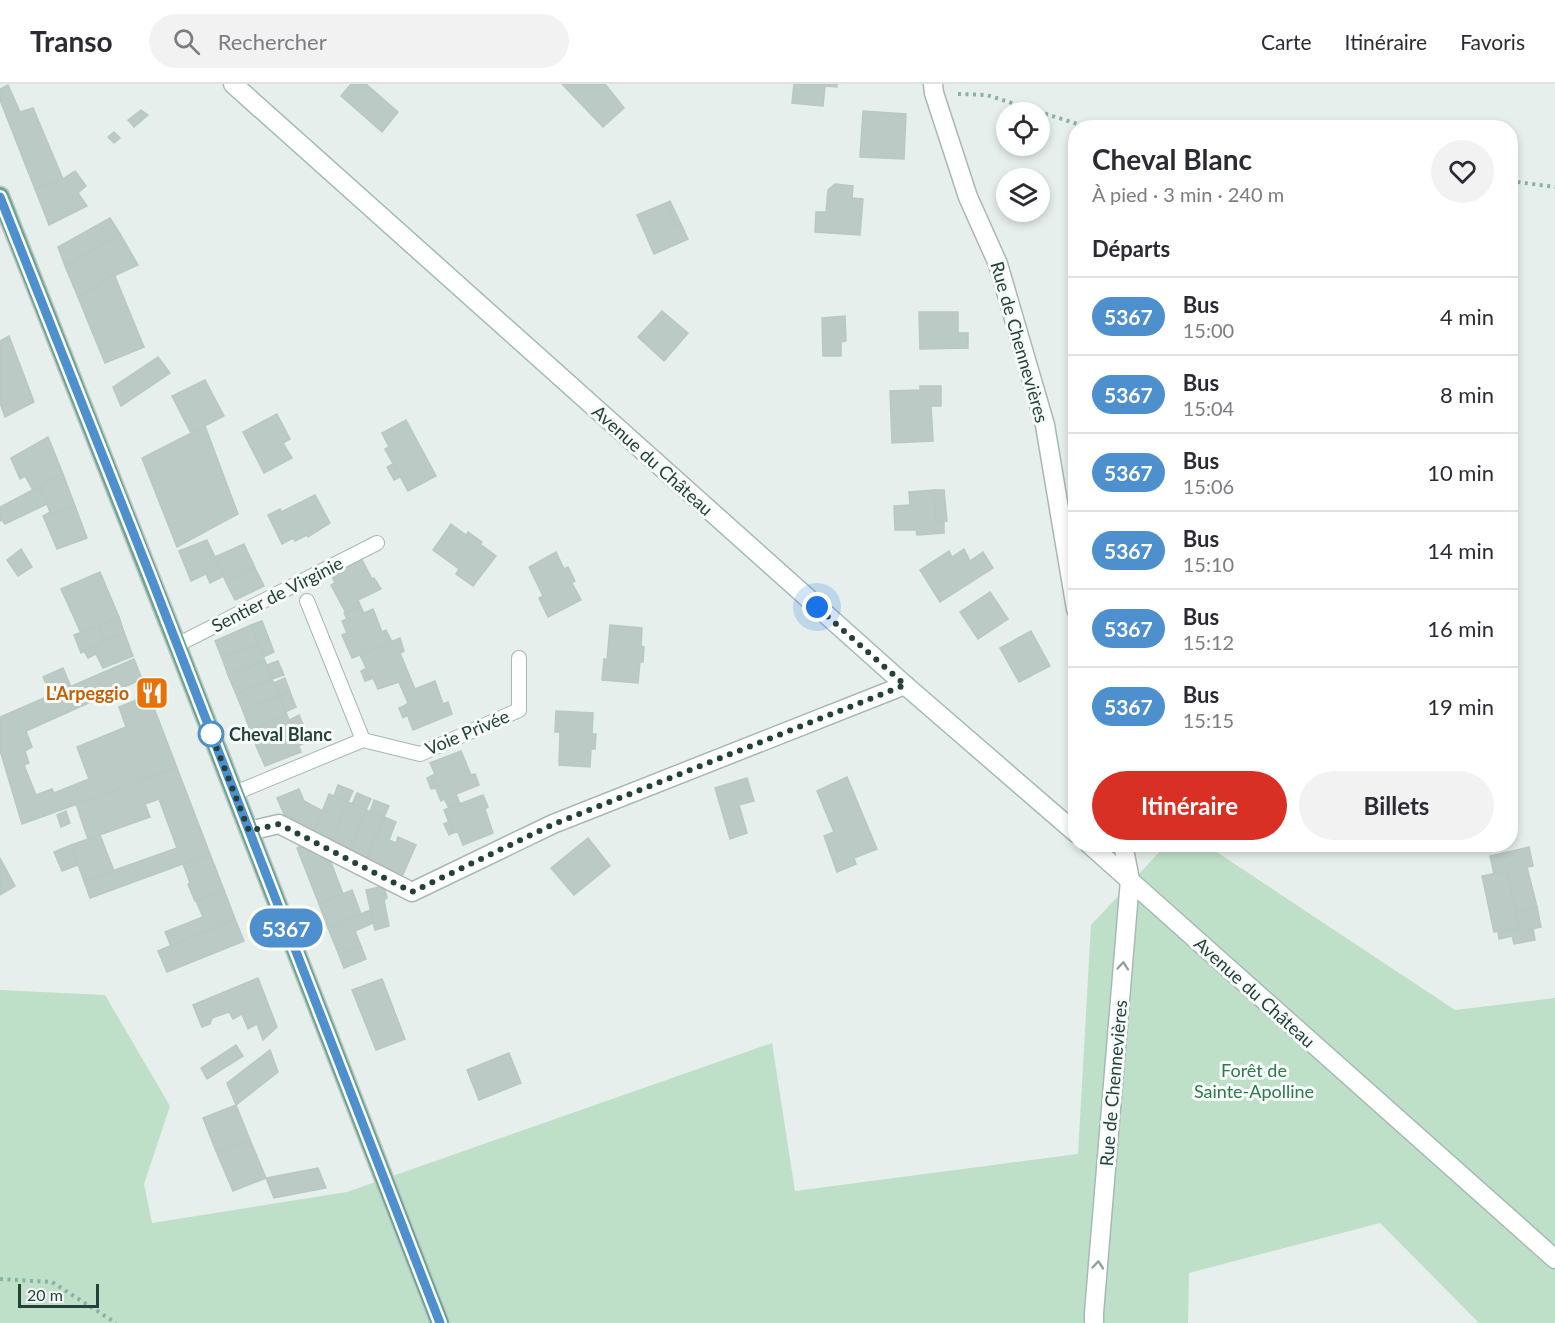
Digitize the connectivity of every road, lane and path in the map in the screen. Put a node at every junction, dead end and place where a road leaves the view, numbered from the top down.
1 (233, 84) edge
2 (933, 89) edge
3 (1068, 121) edge
4 (1518, 182) edge
5 (1555, 187) edge
6 (0, 196) edge
7 (378, 543) dead end
8 (1068, 562) edge
9 (307, 602) dead end
10 (177, 645) junction
11 (519, 658) dead end
12 (905, 685) junction
13 (363, 740) junction
14 (235, 793) junction
15 (1068, 826) edge
16 (249, 831) junction
17 (1098, 852) edge
18 (1125, 852) edge
19 (1130, 880) junction
20 (1555, 1259) edge
21 (0, 1280) edge
22 (116, 1323) edge
23 (440, 1323) edge
24 (1095, 1323) edge

1 - 12 main road, Avenue du Château
2 - 3 path
2 - 8 main road, Rue de Chennevières
4 - 5 path
6 - 10 main road
7 - 10 lane, Sentier de Virginie
9 - 13 lane
10 - 14 main road
11 - 13 lane, Voie Privée
12 - 15 main road, Avenue du Château
12 - 16 main road
13 - 14 lane
14 - 16 main road
16 - 23 main road
17 - 19 main road, Avenue du Château
18 - 19 main road, Rue de Chennevières
19 - 20 main road, Avenue du Château
24 -> 19 main road, Rue de Chennevières
21 - 22 path

